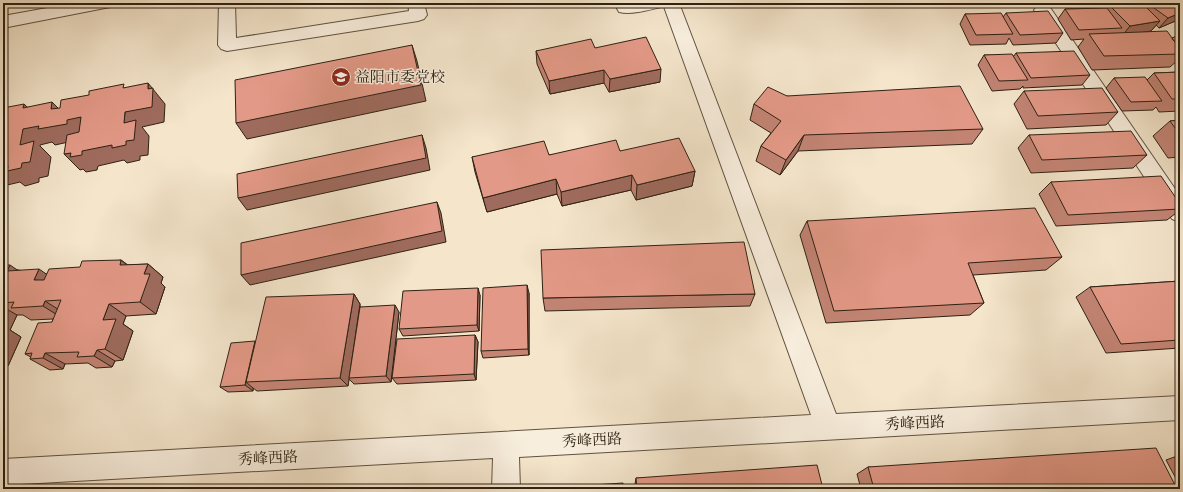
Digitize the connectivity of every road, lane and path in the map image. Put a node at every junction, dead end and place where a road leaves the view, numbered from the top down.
1 (105, 3) edge
2 (227, 3) edge
3 (416, 3) edge
4 (622, 3) edge
5 (655, 3) edge
6 (672, 3) edge
7 (1043, 10) edge
8 (3, 22) edge
9 (1180, 213) edge
10 (1180, 408) edge
11 (828, 428) junction
12 (506, 445) junction
13 (3, 472) edge
14 (506, 489) edge

1 - 8 street
2 - 3 street
4 - 5 street
6 - 11 street
7 - 9 street
10 - 11 street, 秀峰西路
11 - 12 street, 秀峰西路
12 - 13 street, 秀峰西路
12 - 14 street

